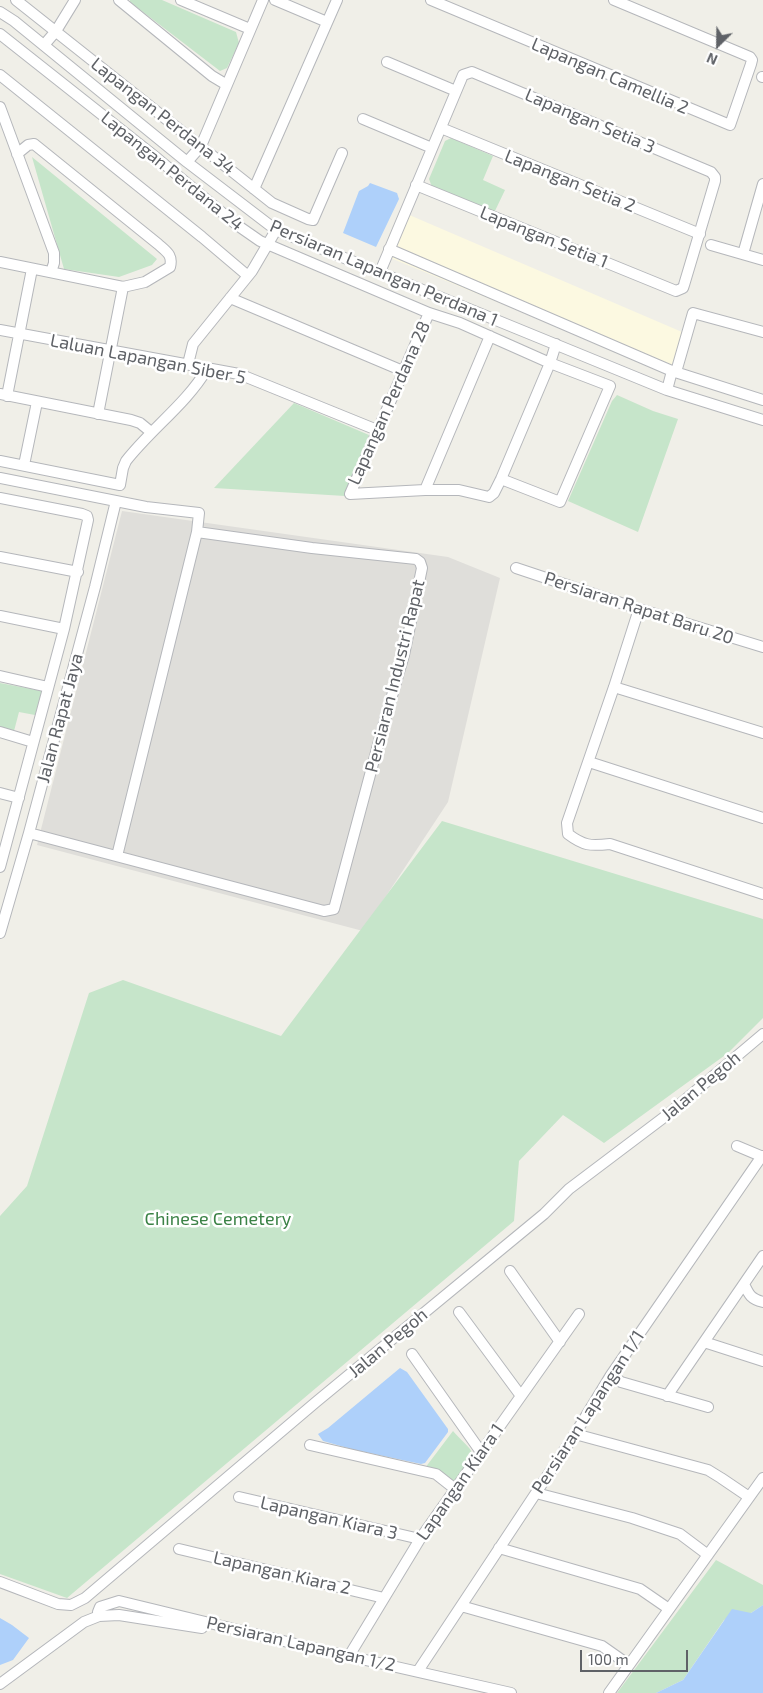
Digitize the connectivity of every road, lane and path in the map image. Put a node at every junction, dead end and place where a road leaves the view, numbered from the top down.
1 (16, 0) edge
2 (75, 0) edge
3 (119, 0) edge
4 (182, 0) edge
5 (263, 0) edge
6 (275, 0) edge
7 (337, 0) edge
8 (431, 0) edge
9 (614, 0) edge
10 (0, 12) edge
11 (328, 22) junction
12 (250, 29) junction
13 (56, 31) junction
14 (0, 34) edge
15 (44, 45) junction
16 (387, 62) dead end
17 (0, 75) edge
18 (227, 85) junction
19 (456, 92) junction
20 (0, 107) edge
21 (363, 119) dead end
22 (441, 128) junction
23 (201, 146) junction
24 (432, 148) junction
25 (342, 152) dead end
26 (17, 154) junction
27 (187, 162) junction
28 (763, 184) edge
29 (416, 185) junction
30 (254, 189) junction
31 (276, 230) junction
32 (700, 234) junction
33 (268, 245) junction
34 (711, 245) dead end
35 (389, 249) junction
36 (743, 254) junction
37 (763, 260) edge
38 (0, 262) edge
39 (32, 269) junction
40 (51, 272) junction
41 (380, 272) junction
42 (248, 276) junction
43 (123, 287) junction
44 (230, 298) junction
45 (429, 313) junction
46 (0, 330) edge
47 (763, 332) edge
48 (19, 333) junction
49 (490, 336) junction
50 (556, 344) junction
51 (111, 350) junction
52 (550, 363) junction
53 (188, 364) junction
54 (207, 369) junction
55 (404, 371) junction
56 (674, 372) junction
57 (667, 390) junction
58 (4, 395) edge
59 (763, 400) edge
60 (37, 402) junction
61 (98, 414) junction
62 (763, 420) edge
63 (377, 430) junction
64 (151, 432) junction
65 (0, 461) edge
66 (24, 465) junction
67 (0, 478) edge
68 (501, 479) junction
69 (425, 490) junction
70 (0, 498) edge
71 (116, 501) junction
72 (197, 532) junction
73 (0, 557) edge
74 (516, 568) dead end
75 (78, 572) junction
76 (639, 609) junction
77 (0, 616) edge
78 (64, 629) junction
79 (763, 647) edge
80 (0, 676) edge
81 (48, 687) junction
82 (614, 687) junction
83 (0, 732) edge
84 (763, 733) edge
85 (33, 742) junction
86 (589, 762) junction
87 (0, 793) edge
88 (19, 798) junction
89 (763, 818) edge
90 (29, 833) junction
91 (1, 855) edge
92 (117, 856) junction
93 (0, 867) edge
94 (763, 894) edge
95 (2, 918) edge
96 (0, 933) edge
97 (763, 1034) edge
98 (737, 1146) dead end
99 (762, 1156) edge
100 (763, 1256) edge
101 (510, 1271) dead end
102 (744, 1284) junction
103 (763, 1302) edge
104 (459, 1312) dead end
105 (579, 1314) dead end
106 (560, 1342) junction
107 (704, 1342) junction
108 (412, 1354) dead end
109 (763, 1361) edge
110 (611, 1374) junction
111 (521, 1396) junction
112 (667, 1396) junction
113 (708, 1408) dead end
114 (575, 1434) junction
115 (310, 1445) dead end
116 (481, 1452) junction
117 (763, 1478) edge
118 (455, 1489) junction
119 (536, 1493) junction
120 (239, 1497) dead end
121 (749, 1497) junction
122 (420, 1539) junction
123 (499, 1548) junction
124 (179, 1549) dead end
125 (708, 1555) junction
126 (0, 1582) edge
127 (384, 1598) junction
128 (461, 1606) junction
129 (669, 1609) junction
130 (349, 1656) junction
131 (629, 1665) junction
132 (418, 1671) junction
133 (0, 1684) edge
134 (511, 1693) edge
135 (609, 1693) edge

1 - 13 street, Lapangan Perdana 34
2 - 13 street
3 - 18 street
4 - 12 street
5 - 12 street
6 - 11 street
7 - 11 street
8 - 9 street, Lapangan Camellia 2
10 - 15 street, Persiaran Lapangan Perdana 1
11 - 30 street
12 - 18 street
13 - 15 street
13 - 23 street, Lapangan Perdana 34
14 - 33 street, Lapangan Perdana 24
15 - 27 street, Persiaran Lapangan Perdana 1
16 - 19 street
17 - 42 street
18 - 23 street
19 - 22 street
19 - 32 street, Lapangan Setia 3
20 - 26 street
21 - 24 street
22 - 24 street
22 - 32 street, Lapangan Setia 2
23 - 27 street
23 - 30 street, Lapangan Perdana 34
24 - 29 street
25 - 30 street, Lapangan Perdana 34
26 - 40 street
26 - 43 street
27 - 31 street, Persiaran Lapangan Perdana 1
28 - 36 street
29 - 32 street, Lapangan Setia 1
29 - 35 street
31 - 33 street
31 - 41 street, Persiaran Lapangan Perdana 1
33 - 42 street
33 - 45 street, Lapangan Perdana 24
34 - 36 street
35 - 41 street
35 - 56 street
36 - 37 street
38 - 39 street
39 - 40 street
39 - 48 street
40 - 43 street
41 - 50 street, Persiaran Lapangan Perdana 1
42 - 44 street
43 - 51 street
44 - 53 street
44 - 55 street
45 - 49 street, Lapangan Perdana 24
45 - 55 street, Lapangan Perdana 28
46 - 48 street, Laluan Lapangan Siber 5
47 - 56 street
48 - 51 street, Laluan Lapangan Siber 5
48 - 58 street
49 - 52 street, Lapangan Perdana 24
49 - 69 street
50 - 52 street
50 - 57 street, Persiaran Lapangan Perdana 1
51 - 53 street, Laluan Lapangan Siber 5
51 - 61 street
52 - 68 street
52 - 68 street, Lapangan Perdana 24
53 - 54 street, Laluan Lapangan Siber 5
54 - 63 street, Laluan Lapangan Siber 5
54 - 64 street
55 - 63 street, Lapangan Perdana 28
56 - 57 street
56 - 59 street
57 - 62 street, Persiaran Lapangan Perdana 1
58 - 60 street
60 - 61 street
60 - 66 street
61 - 64 street
63 - 69 street, Lapangan Perdana 28
64 - 66 street
65 - 66 street
67 - 71 street
68 - 69 street
70 - 75 street
71 - 72 street
71 - 90 street, Jalan Rapat Jaya
72 - 92 street
72 - 92 street, Persiaran Industri Rapat
73 - 75 street
74 - 76 street, Persiaran Rapat Baru 20
75 - 78 street
76 - 79 street, Persiaran Rapat Baru 20
76 - 82 street
77 - 78 street
78 - 81 street
80 - 81 street
81 - 85 street
82 - 84 street
82 - 86 street
83 - 85 street
85 - 88 street
86 - 89 street
86 - 94 street
87 - 88 street
88 - 91 street
90 - 92 street, Persiaran Industri Rapat
90 - 95 street, Jalan Rapat Jaya
91 - 93 street
95 - 96 street, Jalan Rapat Jaya
97 - 126 street, Jalan Pegoh
98 - 99 street
99 - 110 street, Persiaran Lapangan 1/1
100 - 102 street
101 - 106 street
102 - 103 street
102 - 107 street
104 - 111 street
105 - 106 street, Lapangan Kiara 1
106 - 111 street, Lapangan Kiara 1
107 - 109 street
107 - 112 street
108 - 116 street
110 - 112 street
110 - 114 street, Persiaran Lapangan 1/1
111 - 116 street, Lapangan Kiara 1
112 - 113 street
114 - 119 street, Persiaran Lapangan 1/1
114 - 121 street
115 - 118 street
116 - 118 street, Lapangan Kiara 1
117 - 121 street
118 - 122 street, Lapangan Kiara 1
119 - 123 street, Persiaran Lapangan 1/1
119 - 125 street
120 - 122 street, Lapangan Kiara 3
121 - 125 street
122 - 127 street, Lapangan Kiara 1
123 - 128 street, Persiaran Lapangan 1/1
123 - 129 street
124 - 127 street, Lapangan Kiara 2
125 - 129 street
127 - 130 street, Lapangan Kiara 1
128 - 131 street
128 - 132 street, Persiaran Lapangan 1/1
129 - 131 street
130 - 132 street, Persiaran Lapangan 1/2
130 - 133 street, Persiaran Lapangan 1/2
131 - 135 street
132 - 134 street, Persiaran Lapangan 1/2

